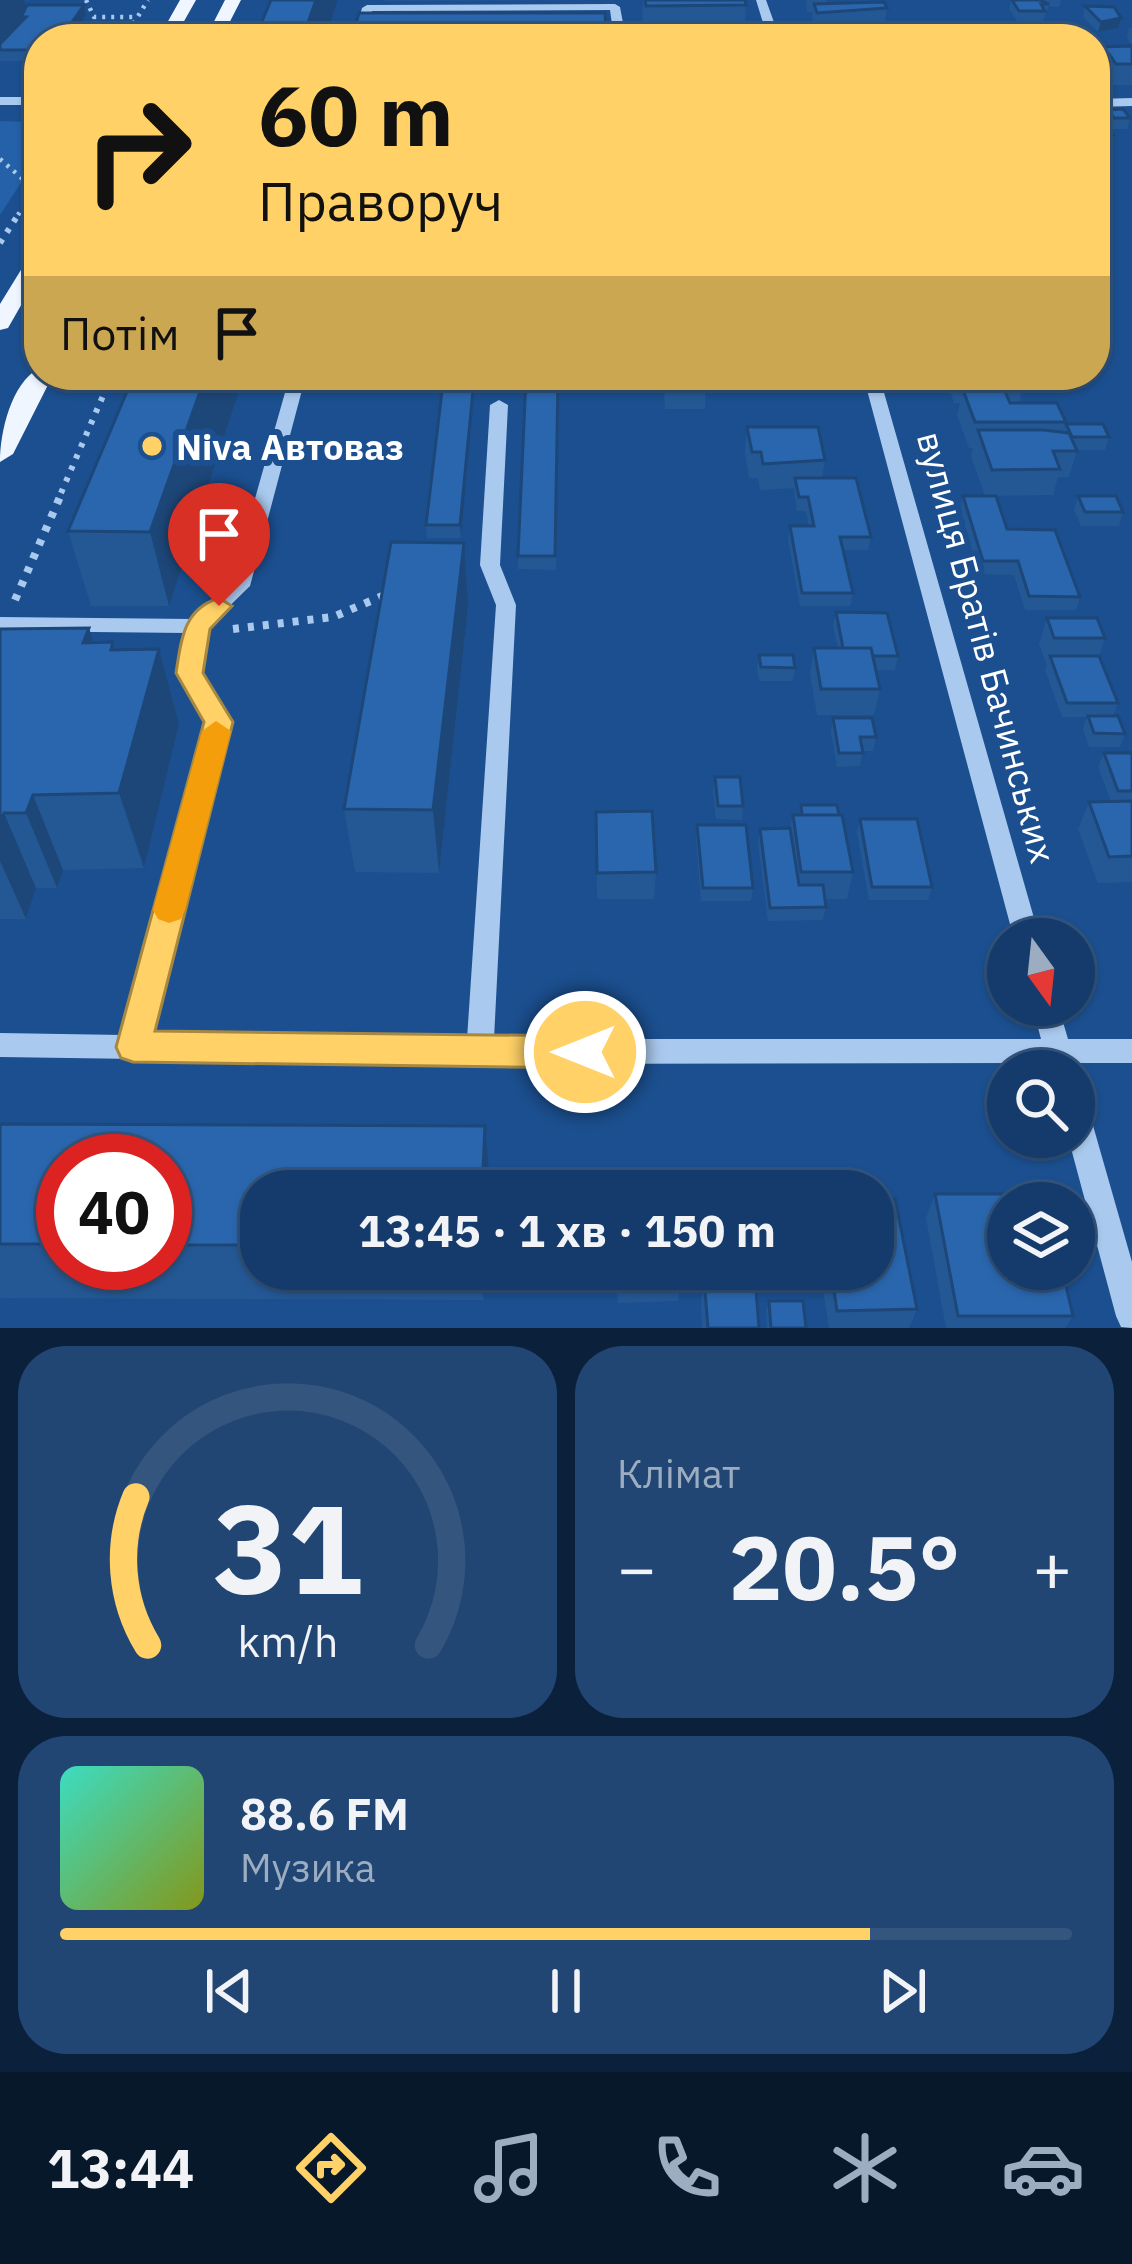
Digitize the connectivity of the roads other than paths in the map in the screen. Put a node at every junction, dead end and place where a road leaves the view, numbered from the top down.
1 (614, 4) edge
2 (364, 24) edge
3 (24, 282) edge
4 (0, 323) edge
5 (33, 390) edge
6 (294, 390) edge
7 (875, 390) edge
8 (499, 405) dead end
9 (0, 454) edge
10 (2, 624) edge
11 (197, 629) junction
12 (1021, 918) edge
13 (0, 1045) edge
14 (133, 1047) junction
15 (1132, 1051) edge
16 (480, 1052) junction
17 (1095, 1056) edge
18 (987, 1060) edge
19 (1088, 1158) edge
20 (1132, 1316) edge

1 - 2 street
3 - 4 main road
5 - 9 main road
6 - 11 street
7 - 12 street, вулиця Братів Бачинських
8 - 16 street
10 - 11 street
11 - 14 street
13 - 14 street
14 - 16 street
15 - 17 street
16 - 18 street
19 - 20 street

